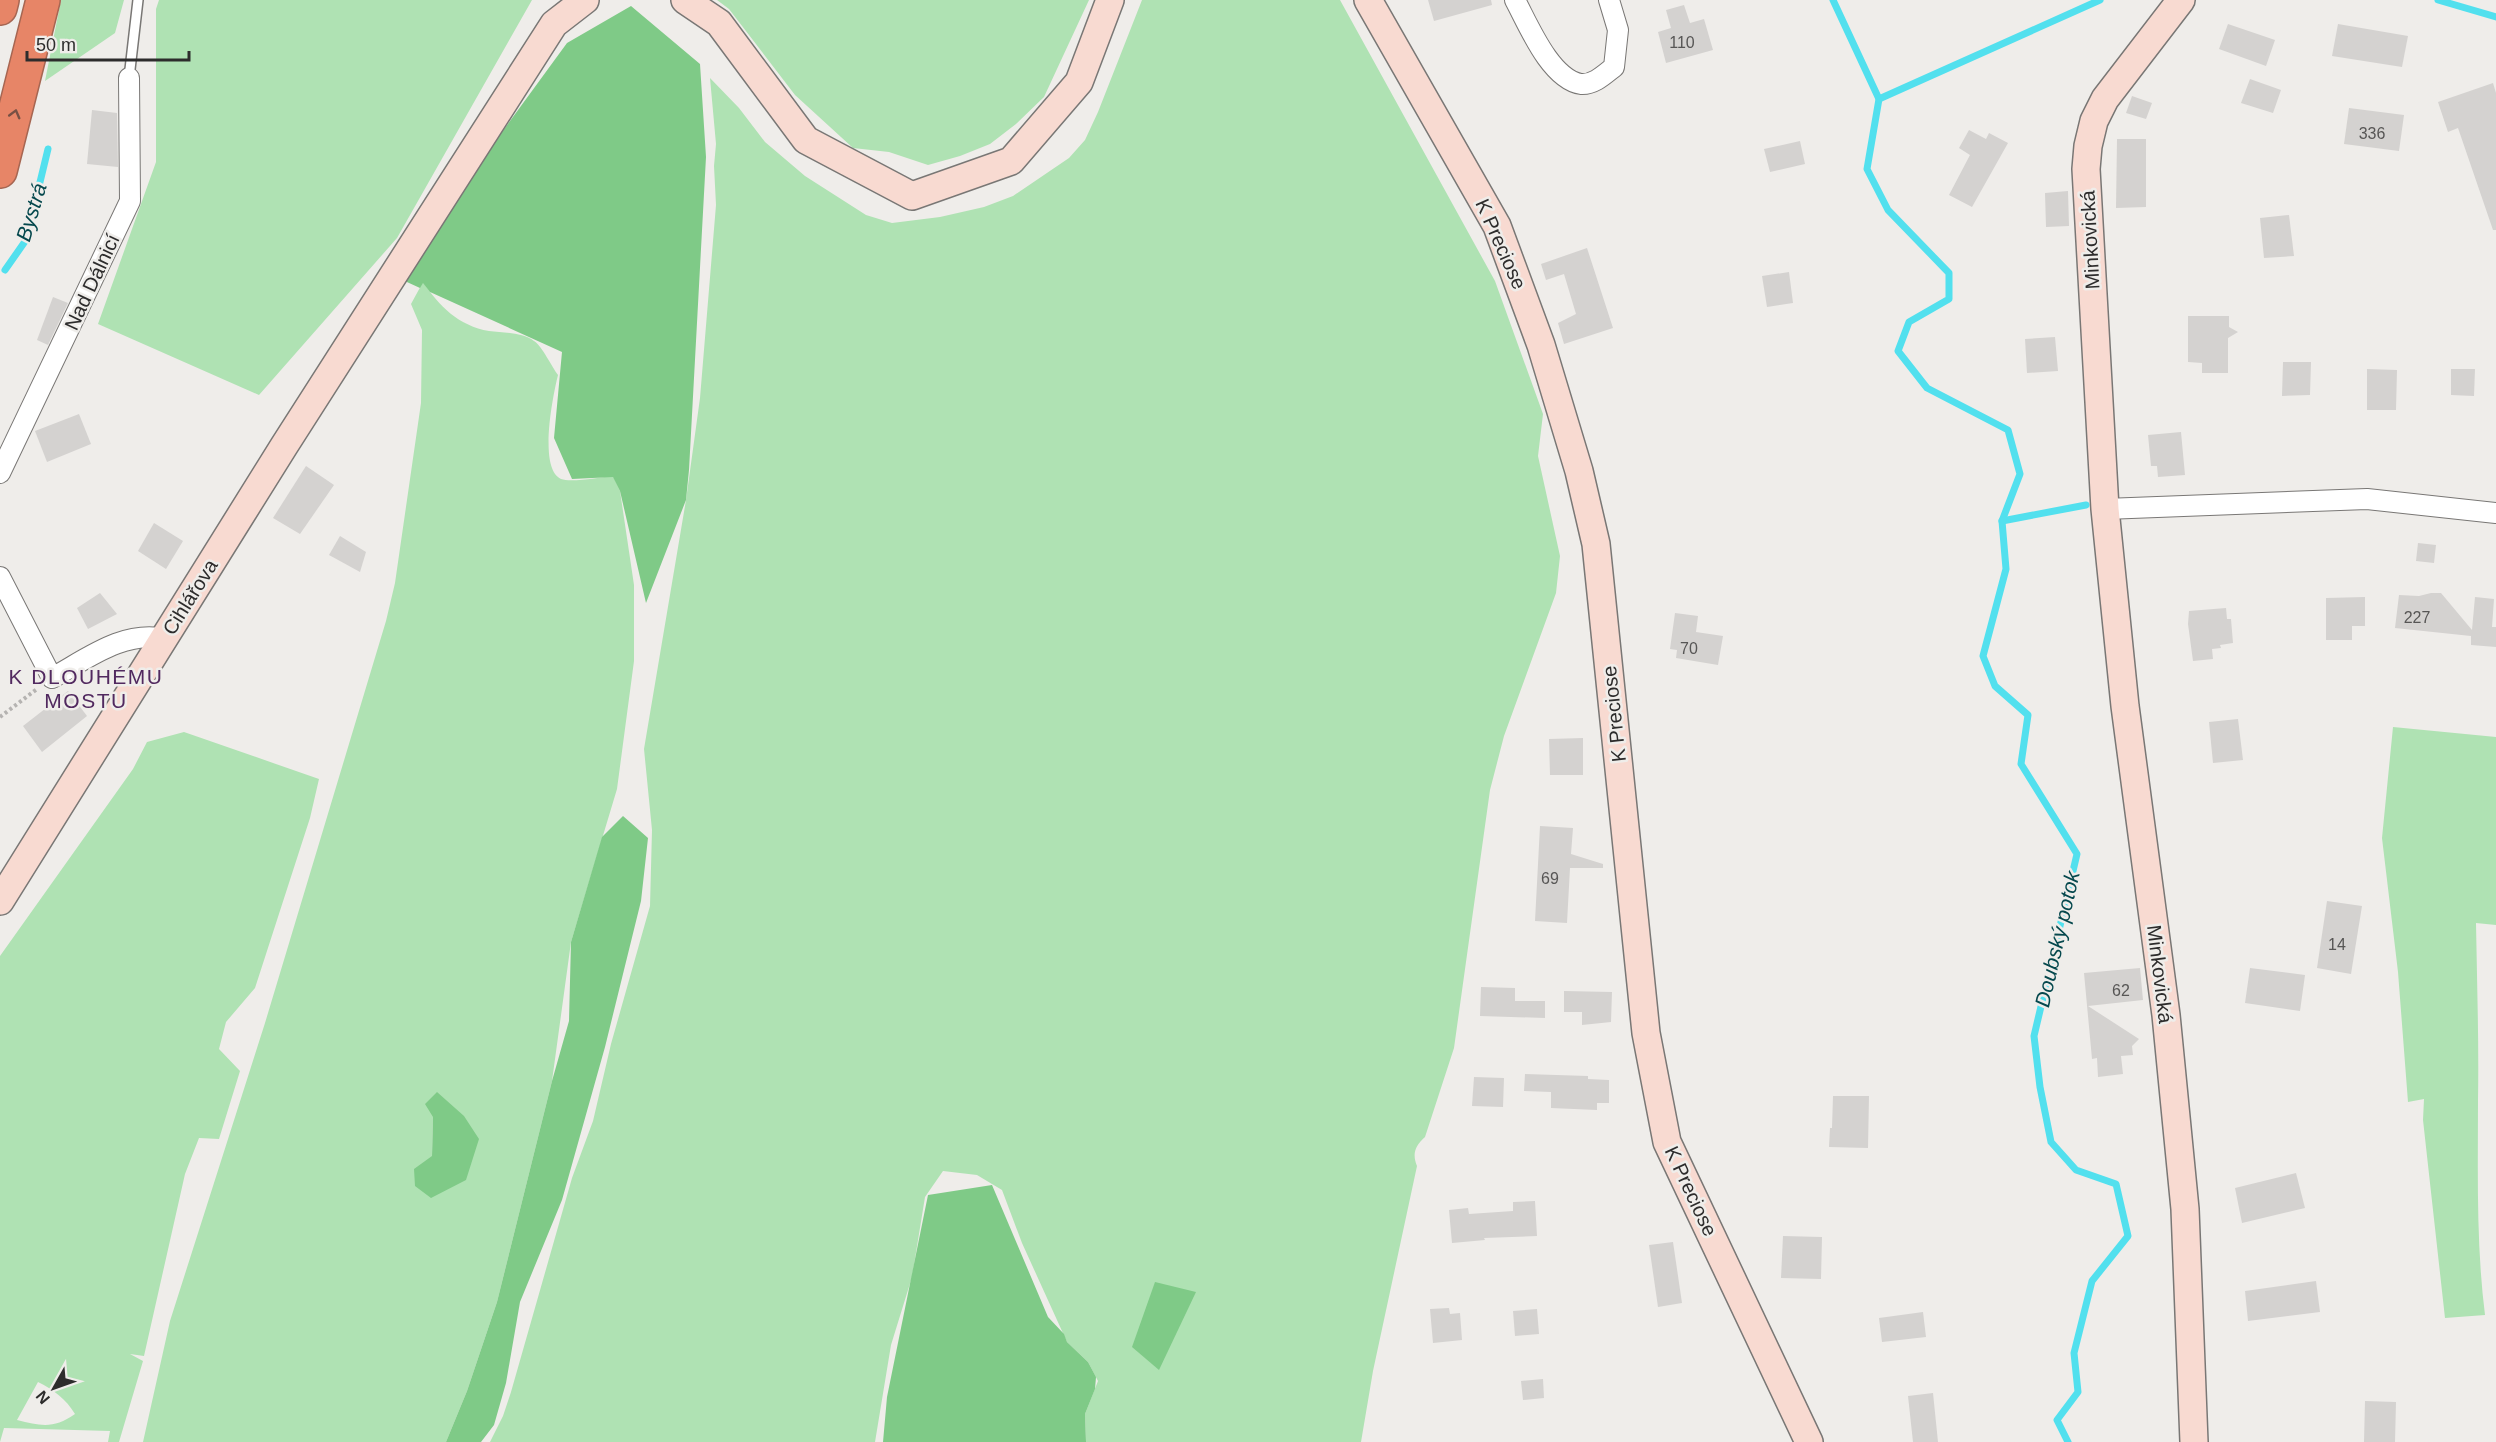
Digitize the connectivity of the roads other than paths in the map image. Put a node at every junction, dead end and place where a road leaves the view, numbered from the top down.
1 (2, 0) edge
2 (43, 0) edge
3 (138, 0) edge
4 (585, 0) edge
5 (685, 0) edge
6 (1110, 0) edge
7 (1368, 0) edge
8 (1515, 0) edge
9 (1609, 0) edge
10 (2181, 0) edge
11 (0, 8) edge
12 (129, 78) joint
13 (0, 171) edge
14 (0, 473) edge
15 (2105, 509) junction
16 (2496, 513) edge
17 (0, 578) edge
18 (165, 639) junction
19 (0, 901) edge
20 (1809, 1442) edge
21 (2194, 1442) edge

1 - 11 highway
13 -> 2 highway
3 - 12 lane
4 - 18 street, Cihlářova
5 - 6 street
7 - 20 street, K Preciose
8 - 9 street
10 - 15 street, Minkovická
12 - 14 street, Nad Dálnicí
15 - 16 street
15 - 21 street, Minkovická
17 - 18 street
18 - 19 street, Cihlářova

